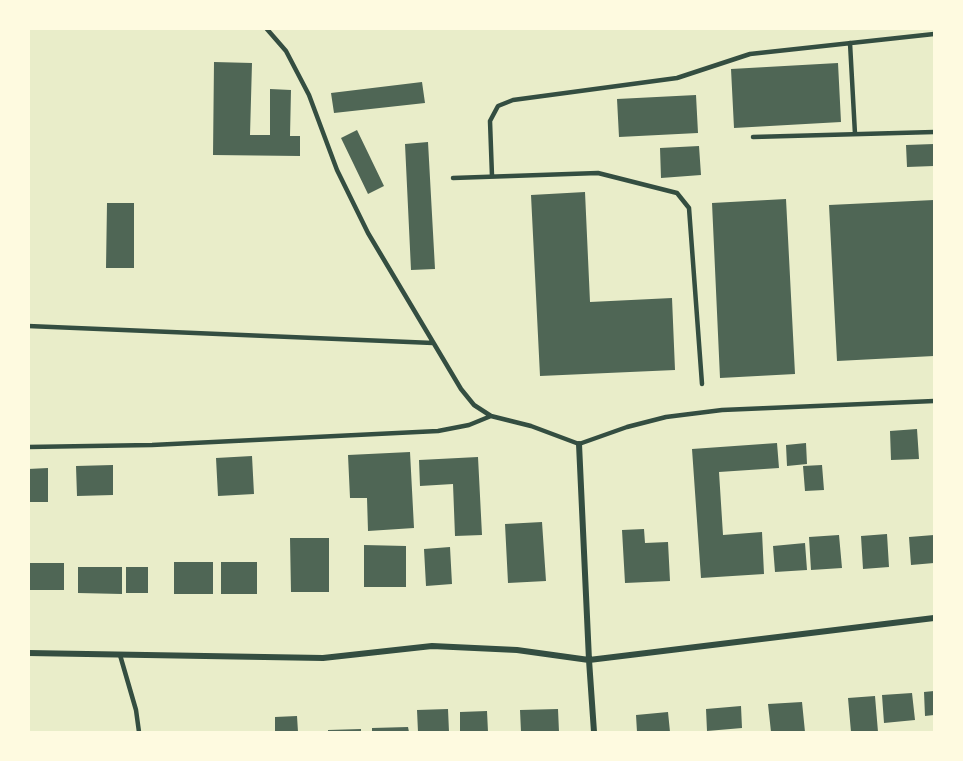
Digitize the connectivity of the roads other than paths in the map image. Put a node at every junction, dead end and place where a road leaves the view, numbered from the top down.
1 (266, 28) edge
2 (934, 34) edge
3 (850, 43) junction
4 (934, 132) edge
5 (855, 134) junction
6 (753, 137) dead end
7 (492, 176) junction
8 (453, 178) dead end
9 (28, 326) edge
10 (433, 343) junction
11 (702, 384) dead end
12 (934, 401) edge
13 (491, 416) junction
14 (579, 444) junction
15 (28, 447) edge
16 (934, 618) edge
17 (28, 653) edge
18 (120, 655) junction
19 (589, 660) junction
20 (139, 732) edge
21 (594, 732) edge

1 - 10 lane
2 - 3 lane
3 - 5 lane
3 - 7 lane
4 - 5 lane
5 - 6 lane
7 - 8 lane
7 - 11 lane
9 - 10 lane
10 - 13 lane
12 - 14 lane
13 - 14 lane
13 - 15 lane
14 - 19 street
16 - 19 street
17 - 18 street
18 - 19 street
18 - 20 lane
19 - 21 street

